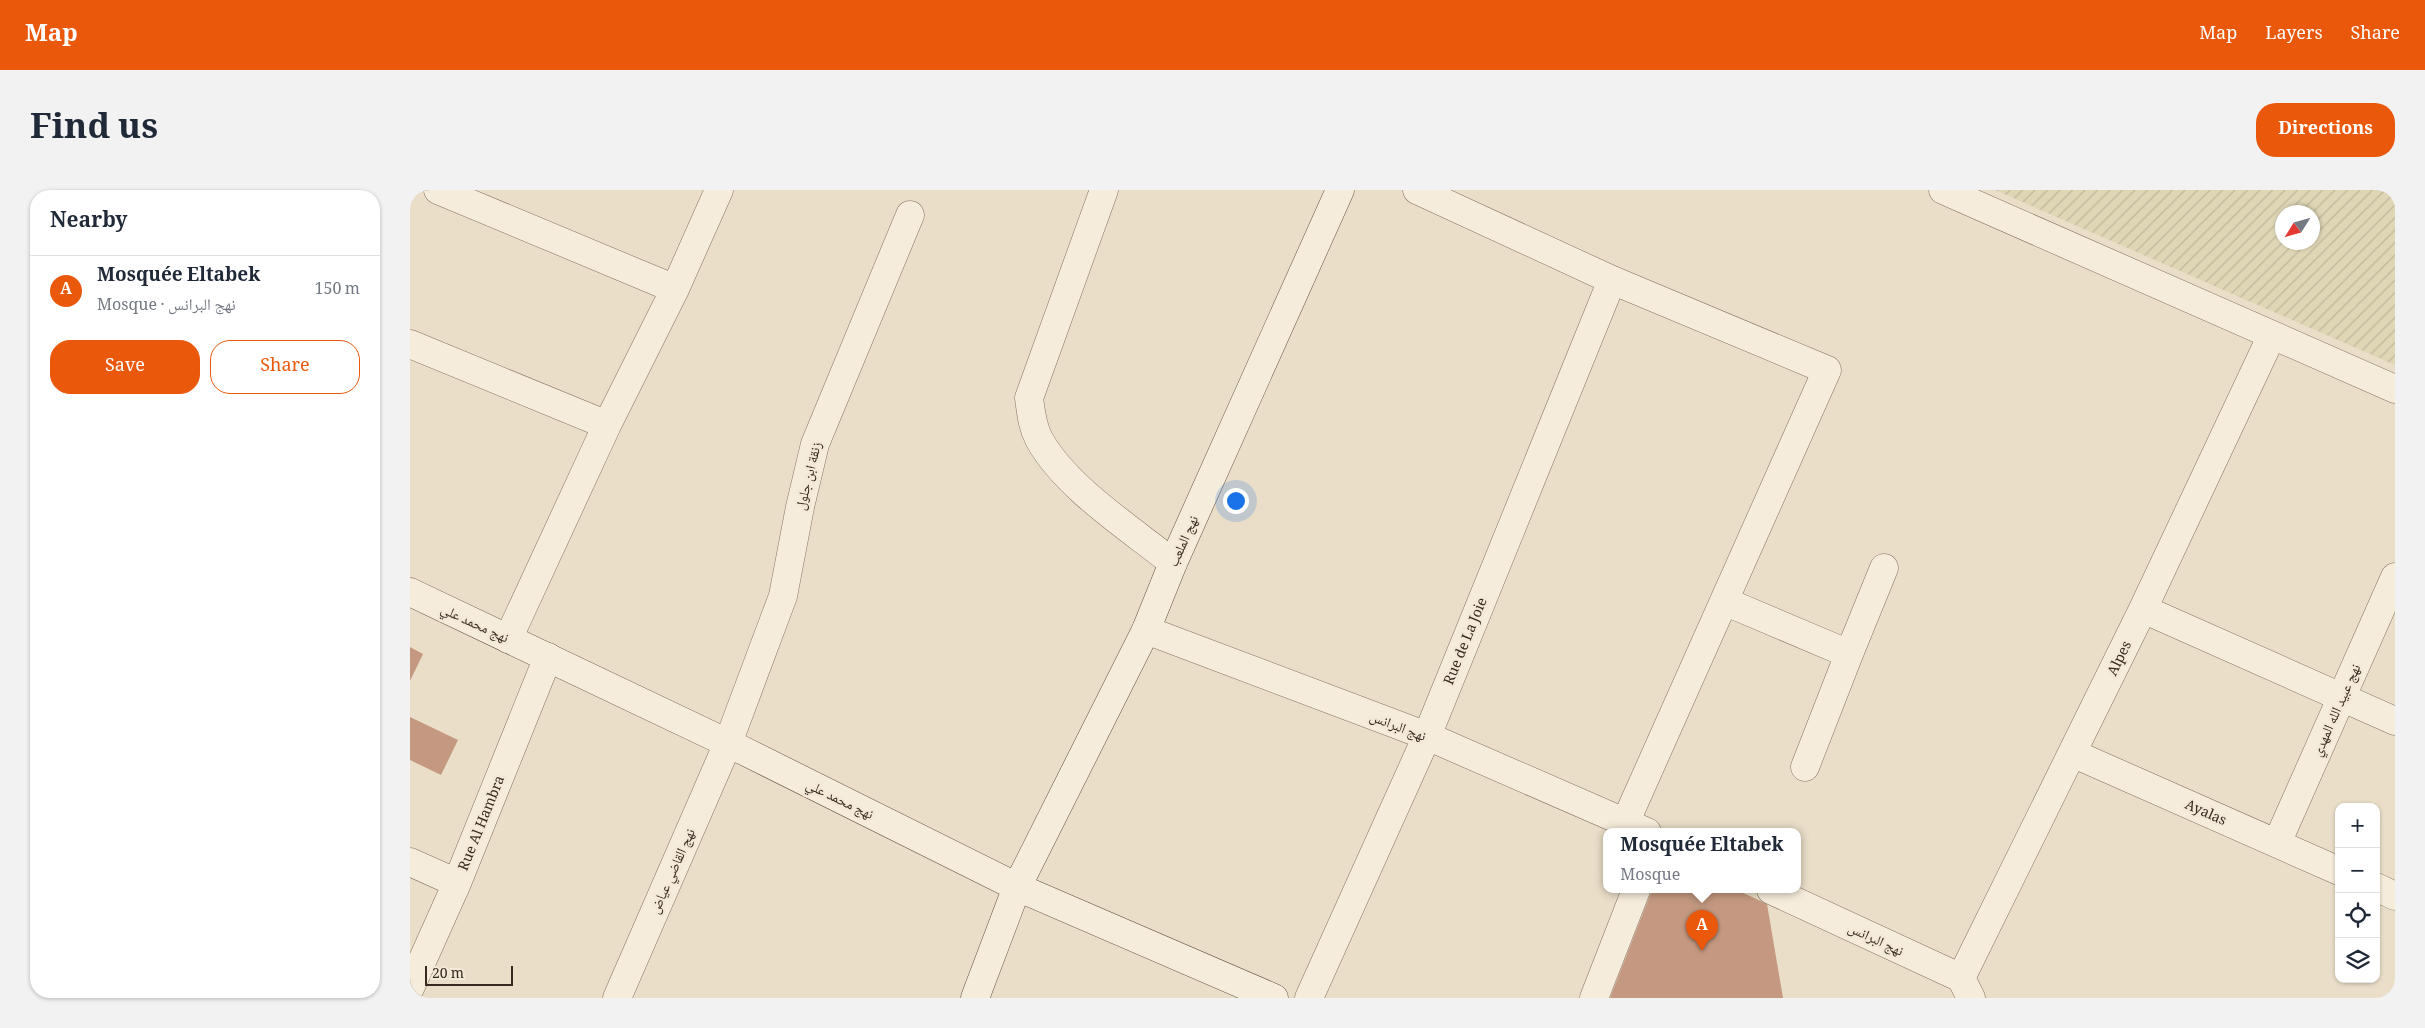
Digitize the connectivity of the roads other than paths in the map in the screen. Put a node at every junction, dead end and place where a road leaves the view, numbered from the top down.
1 (438, 190) edge
2 (719, 190) edge
3 (1104, 190) edge
4 (1340, 190) edge
5 (1417, 190) edge
6 (1943, 190) edge
7 (910, 215) dead end
8 (1612, 280) junction
9 (675, 289) junction
10 (2272, 335) junction
11 (410, 344) edge
12 (2395, 389) edge
13 (607, 425) junction
14 (1173, 563) junction
15 (1884, 568) dead end
16 (2395, 577) edge
17 (410, 592) edge
18 (1724, 601) junction
19 (2143, 609) junction
20 (1146, 630) junction
21 (508, 639) junction
22 (1849, 654) junction
23 (548, 658) junction
24 (2342, 697) junction
25 (2395, 721) edge
26 (1427, 736) junction
27 (728, 743) junction
28 (2072, 752) junction
29 (1804, 767) dead end
30 (1636, 828) edge
31 (2277, 844) junction
32 (410, 862) edge
33 (2335, 869) edge
34 (456, 883) junction
35 (1017, 887) junction
36 (2380, 889) edge
37 (1635, 893) edge
38 (1777, 893) edge
39 (2395, 896) edge
40 (410, 988) edge
41 (1966, 988) edge
42 (617, 998) edge
43 (975, 998) edge
44 (1274, 998) edge
45 (1308, 998) edge
46 (1594, 998) edge

1 - 9 street
2 - 9 street
3 - 14 street
4 - 14 street, نهج الملعب
5 - 8 street
6 - 10 street
7 - 27 street, زنقة ابن جلول
8 - 18 street
8 - 26 street, Rue de La Joie
9 - 13 street
10 - 12 street
10 - 19 street, Alpes
11 - 13 street
13 - 21 street
14 - 20 street, نهج الملعب
15 - 22 street
16 - 24 street, نهج عبيد الله المهدي
17 - 21 street, نهج محمد علي
18 - 22 street
18 - 30 street
19 - 24 street
19 - 28 street, Alpes
20 - 26 street, نهج البرانس
20 - 35 street, نهج الملعب
21 - 23 street, نهج محمد علي
22 - 29 street
23 - 27 street, نهج محمد علي
23 - 34 street, Rue Al Hambra
24 - 25 street
24 - 31 street, نهج عبيد الله المهدي
26 - 30 street, نهج البرانس
26 - 45 street, Rue de La Joie
27 - 35 street, نهج محمد علي
27 - 42 street, نهج القاضي عياض
28 - 31 street, Ayalas
28 - 41 street, Alpes
31 - 33 street, Ayalas
32 - 34 street
34 - 40 street, Rue Al Hambra
35 - 43 street, نهج الملعب
35 - 44 street, نهج محمد علي
36 - 39 street
37 - 46 street
38 - 41 street, نهج البرانس

